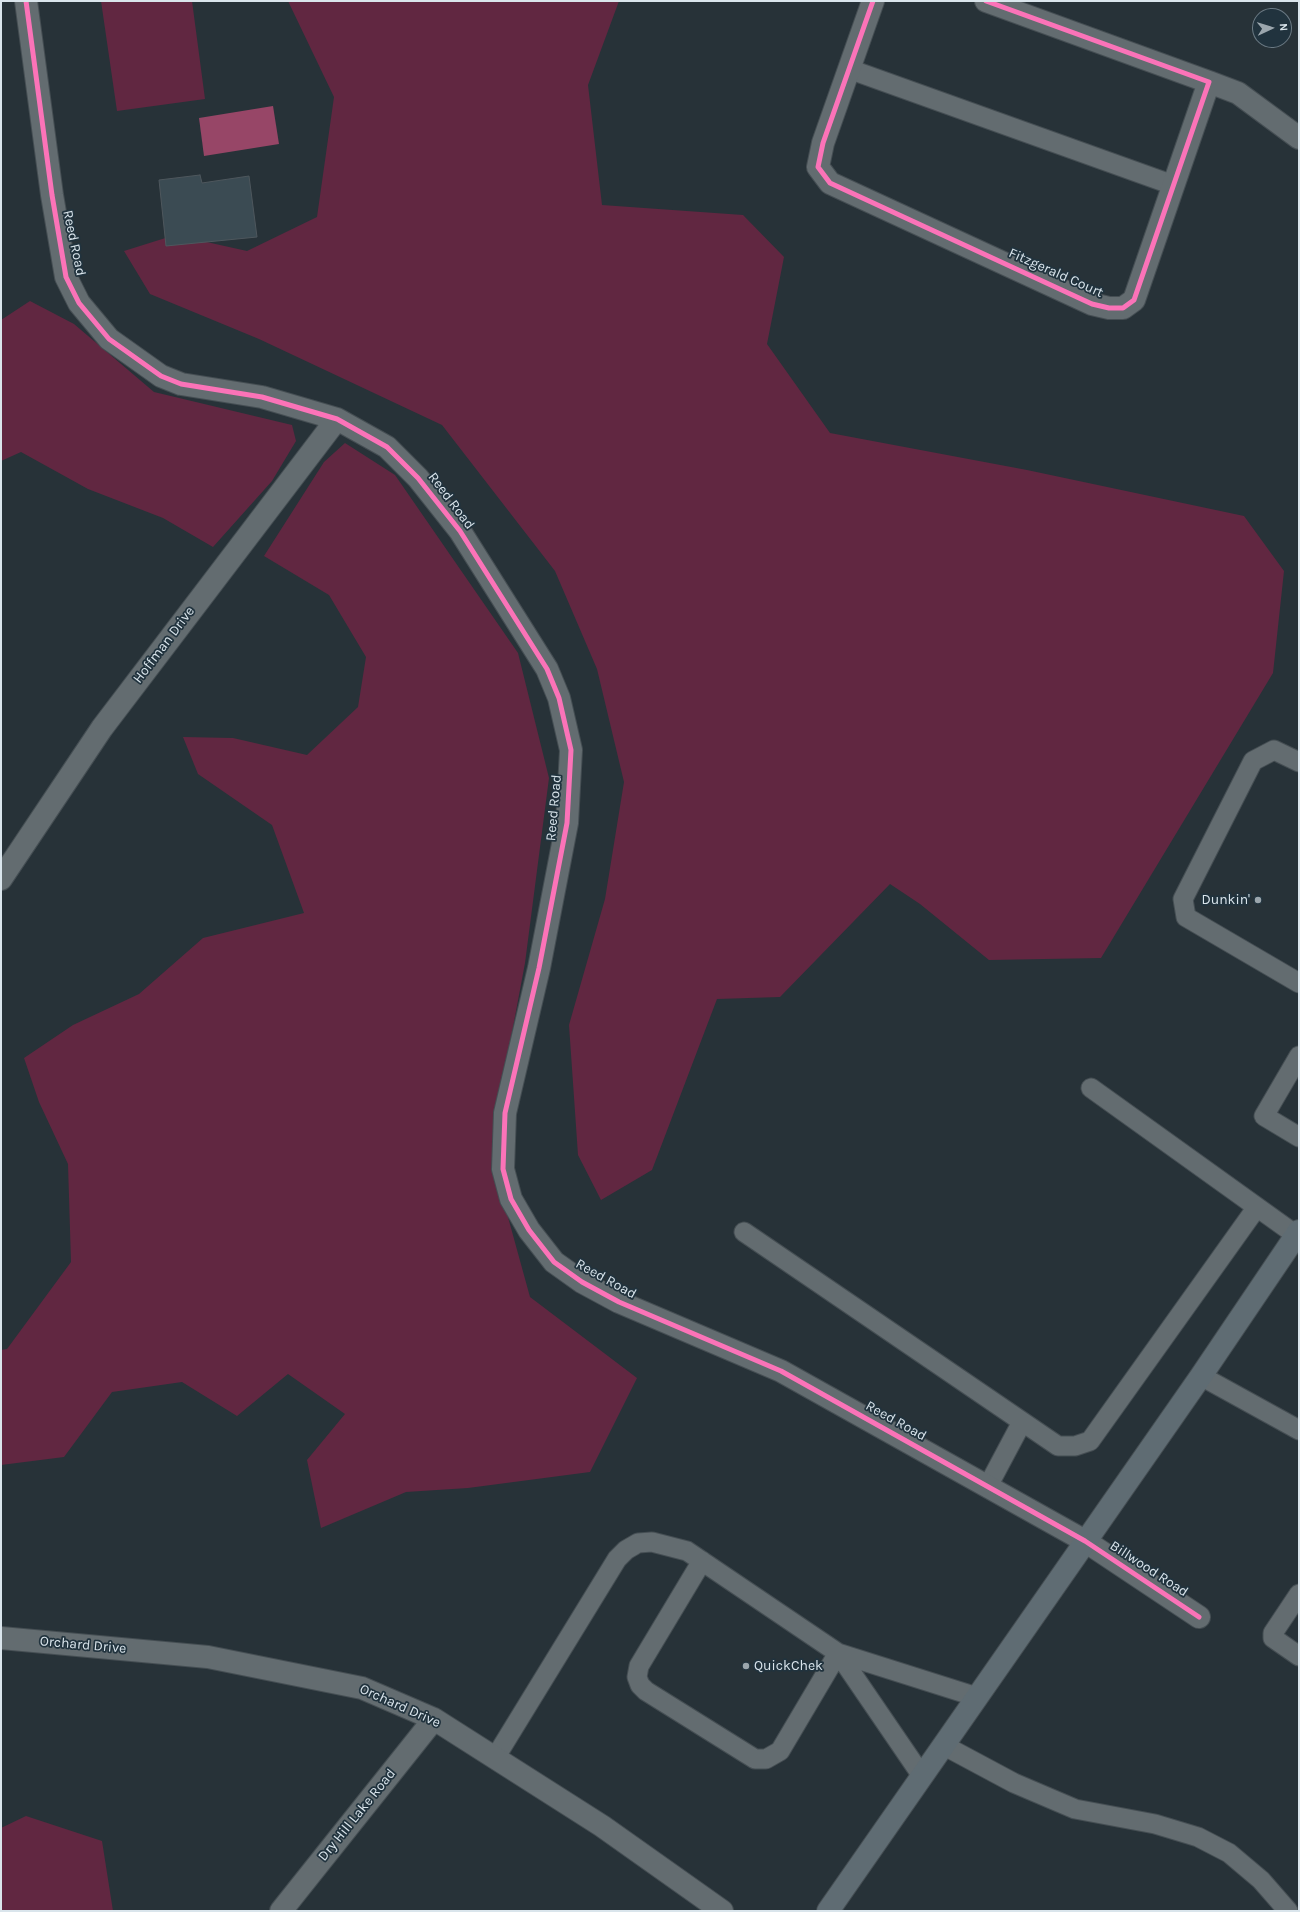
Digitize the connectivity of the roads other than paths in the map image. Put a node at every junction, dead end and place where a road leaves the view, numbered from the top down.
1 (26, 1) edge
2 (873, 1) edge
3 (986, 1) edge
4 (849, 68) junction
5 (1209, 82) junction
6 (1299, 138) edge
7 (1173, 185) junction
8 (337, 419) junction
9 (1299, 762) edge
10 (1, 879) edge
11 (1299, 983) edge
12 (1299, 1056) edge
13 (1091, 1088) dead end
14 (1299, 1137) edge
15 (1257, 1207) junction
16 (744, 1232) dead end
17 (1298, 1233) edge
18 (1201, 1376) junction
19 (1022, 1422) junction
20 (1299, 1430) edge
21 (988, 1486) junction
22 (1085, 1542) junction
23 (702, 1560) junction
24 (1299, 1594) edge
25 (1199, 1617) dead end
26 (1, 1638) edge
27 (838, 1653) junction
28 (1299, 1656) edge
29 (977, 1697) junction
30 (434, 1719) junction
31 (944, 1745) junction
32 (495, 1758) junction
33 (922, 1776) junction
34 (281, 1911) edge
35 (722, 1911) edge
36 (828, 1911) edge
37 (1288, 1911) edge

1 - 8 street, Reed Road
2 - 4 street, Fitzgerald Court
3 - 5 street
4 - 7 lane
4 - 7 street, Fitzgerald Court
5 - 6 street
5 - 7 street, Fitzgerald Court
8 - 10 street, Hoffman Drive
8 - 21 street, Reed Road
9 - 11 lane
12 - 14 lane
13 - 15 lane
15 - 17 lane
15 - 19 lane
16 - 19 lane
17 - 18 main road
18 - 20 lane
18 - 22 main road
19 - 21 lane
21 - 22 street, Reed Road
22 - 25 street, Billwood Road
22 - 29 main road
23 - 27 lane
23 - 27 lane
23 - 32 lane
24 - 28 lane
26 - 30 street, Orchard Drive
27 - 29 lane
27 - 33 lane
29 - 31 main road
30 - 32 street, Orchard Drive
30 - 34 street, Dry Hill Lake Road
31 - 33 main road
31 - 37 lane
32 - 35 street, Orchard Drive
33 - 36 main road

